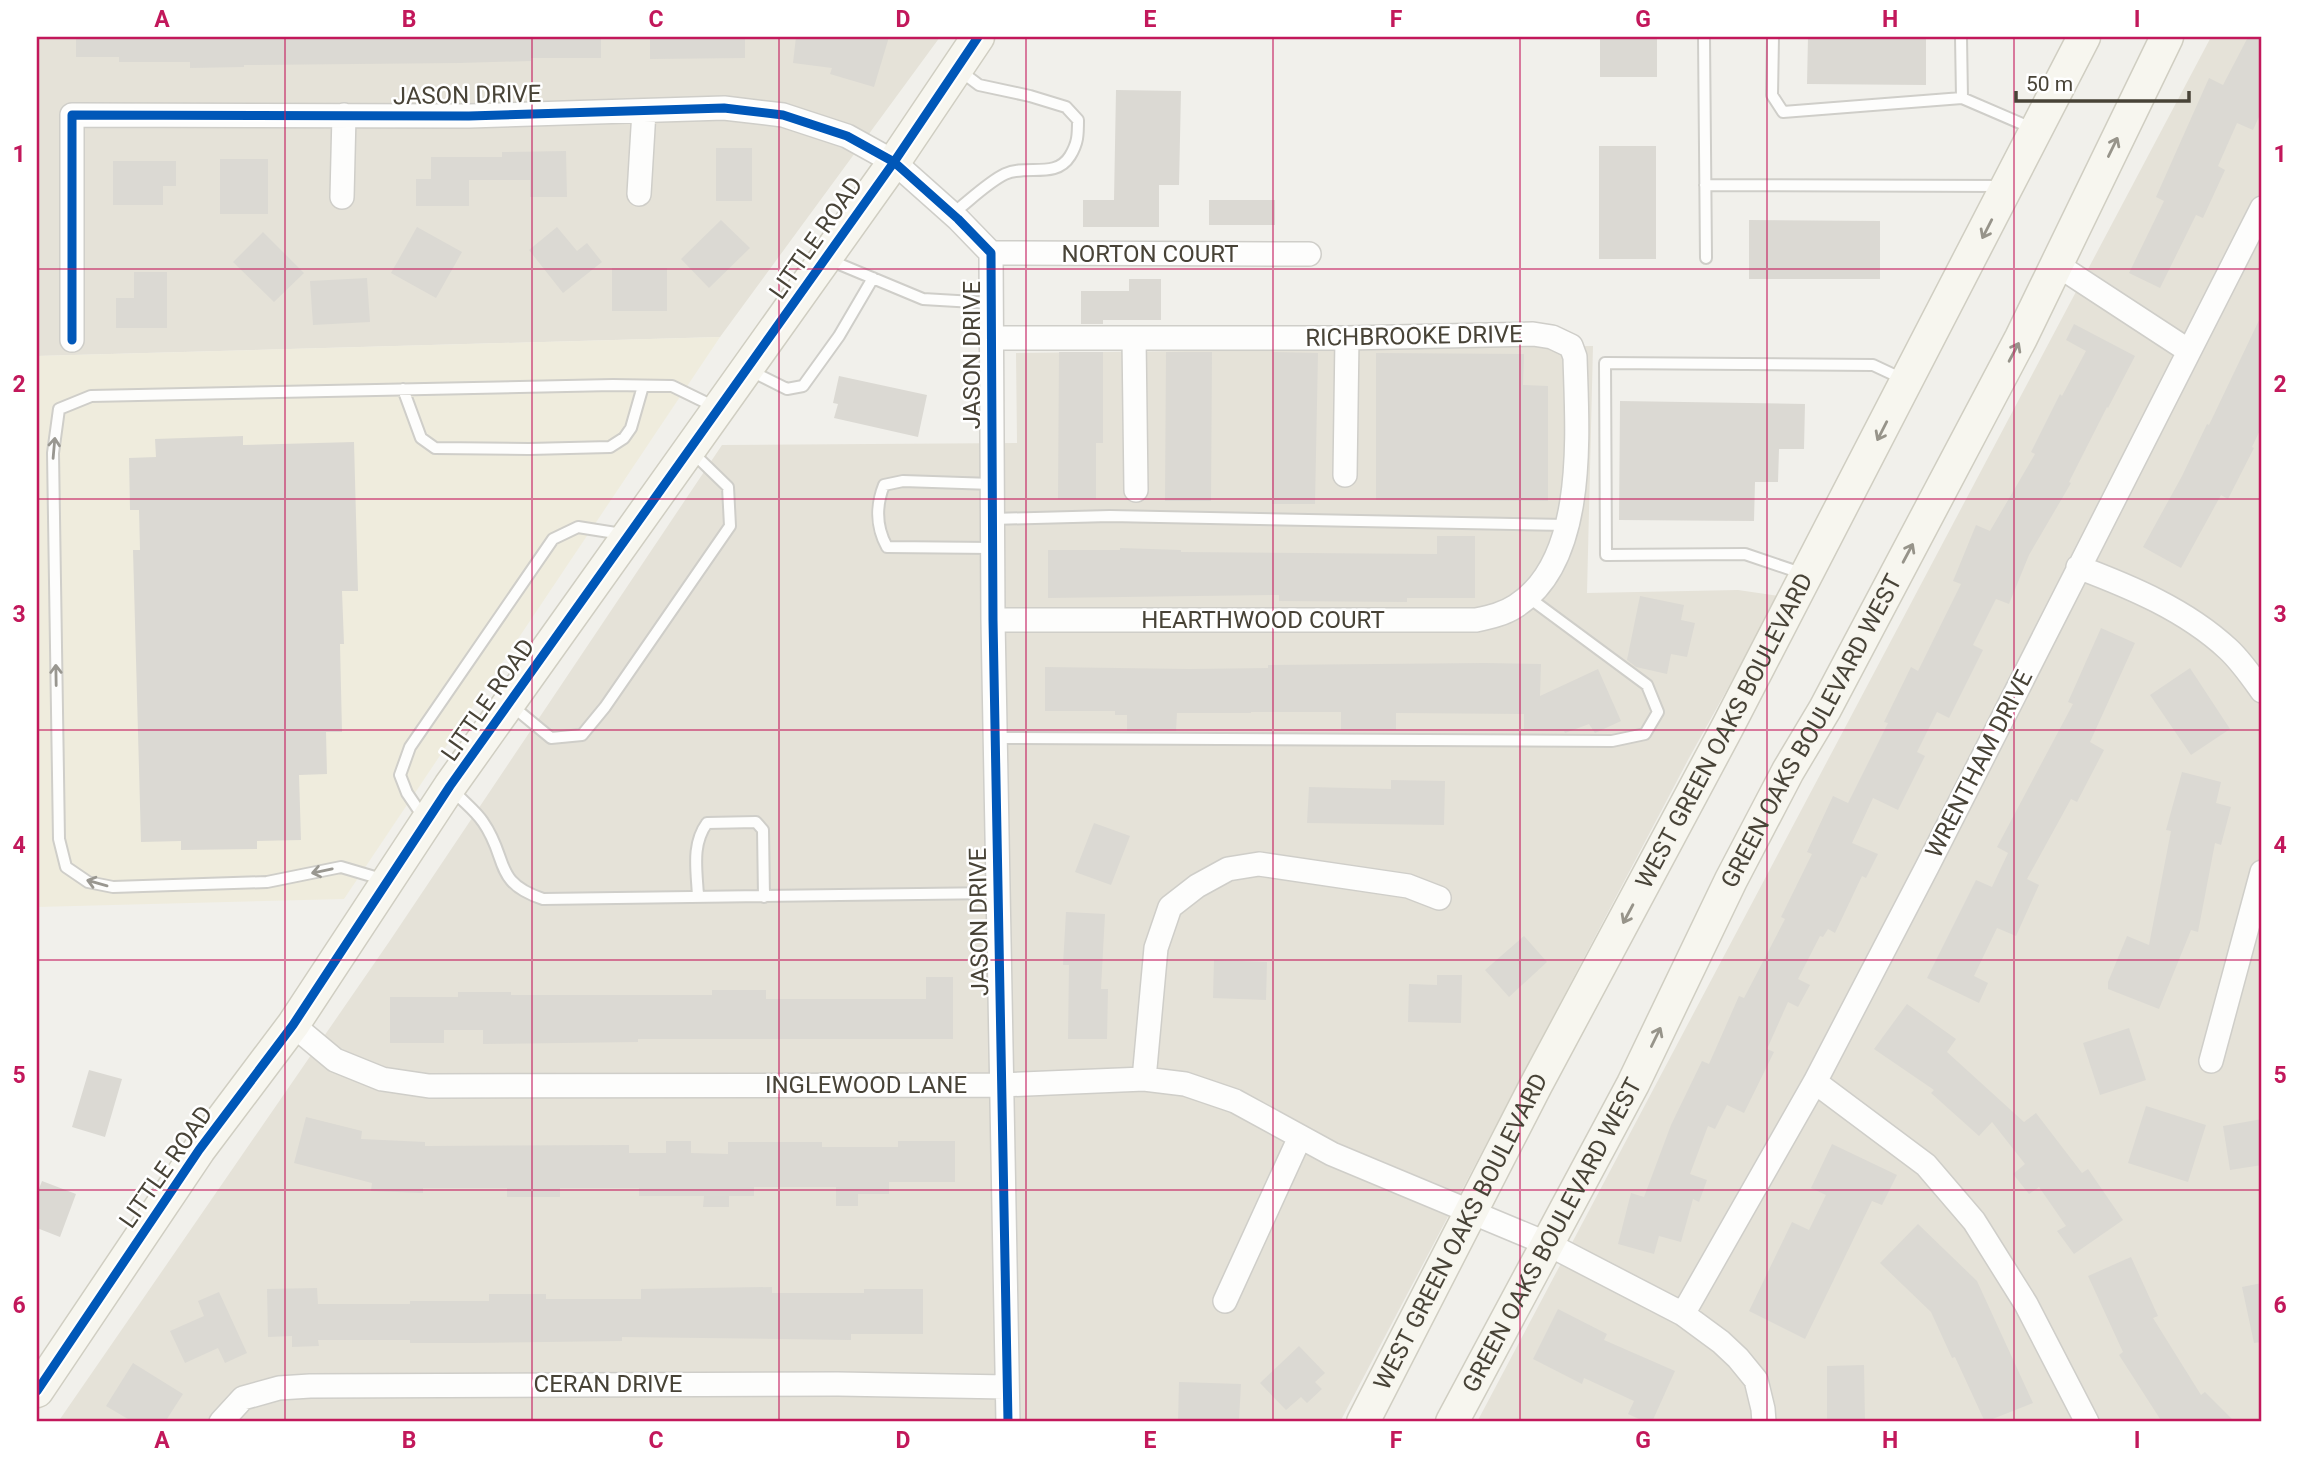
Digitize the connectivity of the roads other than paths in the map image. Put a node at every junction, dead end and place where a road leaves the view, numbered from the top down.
1 (978, 37) edge
2 (1704, 37) edge
3 (1773, 37) edge
4 (1962, 37) edge
5 (2084, 37) edge
6 (2166, 37) edge
7 (957, 68) junction
8 (1962, 98) junction
9 (644, 111) junction
10 (344, 115) junction
11 (2037, 130) junction
12 (894, 162) junction
13 (1705, 185) junction
14 (2008, 186) junction
15 (639, 194) dead end
16 (342, 198) dead end
17 (952, 214) junction
18 (2260, 218) edge
19 (991, 253) junction
20 (1309, 254) dead end
21 (825, 258) junction
22 (1706, 258) dead end
23 (2056, 264) junction
24 (873, 278) junction
25 (991, 303) junction
26 (991, 338) junction
27 (1134, 338) junction
28 (1347, 338) junction
29 (72, 340) dead end
30 (2189, 351) junction
31 (746, 369) junction
32 (1908, 381) junction
33 (643, 386) junction
34 (403, 389) junction
35 (718, 408) junction
36 (689, 450) junction
37 (1345, 474) dead end
38 (992, 484) junction
39 (1136, 489) dead end
40 (992, 519) junction
41 (1566, 525) junction
42 (629, 535) junction
43 (992, 548) junction
44 (2078, 567) junction
45 (1807, 575) junction
46 (1528, 597) junction
47 (993, 620) junction
48 (2262, 691) edge
49 (509, 703) junction
50 (995, 738) junction
51 (450, 786) junction
52 (426, 822) junction
53 (2262, 872) edge
54 (388, 881) junction
55 (997, 894) junction
56 (698, 897) junction
57 (764, 897) junction
58 (1439, 898) dead end
59 (293, 1026) junction
60 (2211, 1061) dead end
61 (1144, 1079) junction
62 (1815, 1082) junction
63 (1001, 1085) junction
64 (1300, 1137) junction
65 (1471, 1210) junction
66 (1548, 1244) junction
67 (1225, 1301) dead end
68 (1683, 1314) junction
69 (1007, 1387) junction
70 (37, 1391) edge
71 (221, 1422) edge
72 (1008, 1422) edge
73 (1363, 1422) edge
74 (1452, 1422) edge
75 (1764, 1422) edge
76 (2087, 1422) edge

1 - 7 main road, LITTLE ROAD
2 - 13 lane
3 - 8 lane
4 - 8 lane
5 - 11 main road, WEST GREEN OAKS BOULEVARD
23 -> 6 main road, GREEN OAKS BOULEVARD WEST
7 - 12 main road, LITTLE ROAD
7 - 17 lane
8 - 11 lane
9 - 10 street, JASON DRIVE
9 - 12 street, JASON DRIVE
9 - 15 street
10 - 16 street
10 - 29 street, JASON DRIVE
11 - 14 main road, WEST GREEN OAKS BOULEVARD
12 - 17 street, JASON DRIVE
12 - 21 main road, LITTLE ROAD
13 - 14 lane
13 - 22 lane
14 -> 32 main road, WEST GREEN OAKS BOULEVARD
17 - 19 street, JASON DRIVE
18 - 30 street, WRENTHAM DRIVE
19 - 20 street, NORTON COURT
19 - 25 street, JASON DRIVE
21 - 24 lane
21 - 31 main road, LITTLE ROAD
23 - 30 street
66 -> 23 main road, GREEN OAKS BOULEVARD WEST
24 - 25 lane
24 - 31 lane
25 - 26 street, JASON DRIVE
26 - 27 street, RICHBROOKE DRIVE
26 - 38 street, JASON DRIVE
27 - 28 street, RICHBROOKE DRIVE
27 - 39 street
28 - 37 street
28 - 41 street, RICHBROOKE DRIVE
30 - 44 street, WRENTHAM DRIVE
31 - 35 main road, LITTLE ROAD
32 -> 45 main road, WEST GREEN OAKS BOULEVARD
32 - 45 lane
33 - 34 lane
33 - 34 lane
33 - 35 lane
54 -> 34 lane
35 - 36 main road, LITTLE ROAD
36 - 42 main road, LITTLE ROAD
36 - 49 lane
38 - 40 street, JASON DRIVE
38 - 43 lane
40 - 41 lane
40 - 43 street, JASON DRIVE
41 - 46 street, RICHBROOKE DRIVE
42 - 49 main road, LITTLE ROAD
42 - 52 lane
43 - 47 street, JASON DRIVE
44 - 48 street
44 - 62 street, WRENTHAM DRIVE
45 -> 65 main road, WEST GREEN OAKS BOULEVARD
46 - 47 street, HEARTHWOOD COURT
46 - 50 lane
47 - 50 street, JASON DRIVE
49 - 51 main road, LITTLE ROAD
50 - 55 street, JASON DRIVE
51 - 52 main road, LITTLE ROAD
51 - 56 lane
52 - 54 main road, LITTLE ROAD
53 - 60 street
54 - 59 main road, LITTLE ROAD
55 - 57 lane
55 - 63 street, JASON DRIVE
56 - 57 lane
56 - 57 lane
58 - 61 street
59 - 63 street, INGLEWOOD LANE
59 - 70 main road, LITTLE ROAD
61 - 63 street, INGLEWOOD LANE
61 - 64 street, INGLEWOOD LANE
62 - 68 street, WRENTHAM DRIVE
62 - 76 street
63 - 69 street, JASON DRIVE
64 - 65 street, INGLEWOOD LANE
64 - 67 street
65 - 66 street, INGLEWOOD LANE
65 - 73 main road, WEST GREEN OAKS BOULEVARD
66 - 68 street, INGLEWOOD LANE
66 - 74 main road, GREEN OAKS BOULEVARD WEST
68 - 75 street, INGLEWOOD LANE
69 - 71 street, CERAN DRIVE
69 - 72 street, JASON DRIVE

